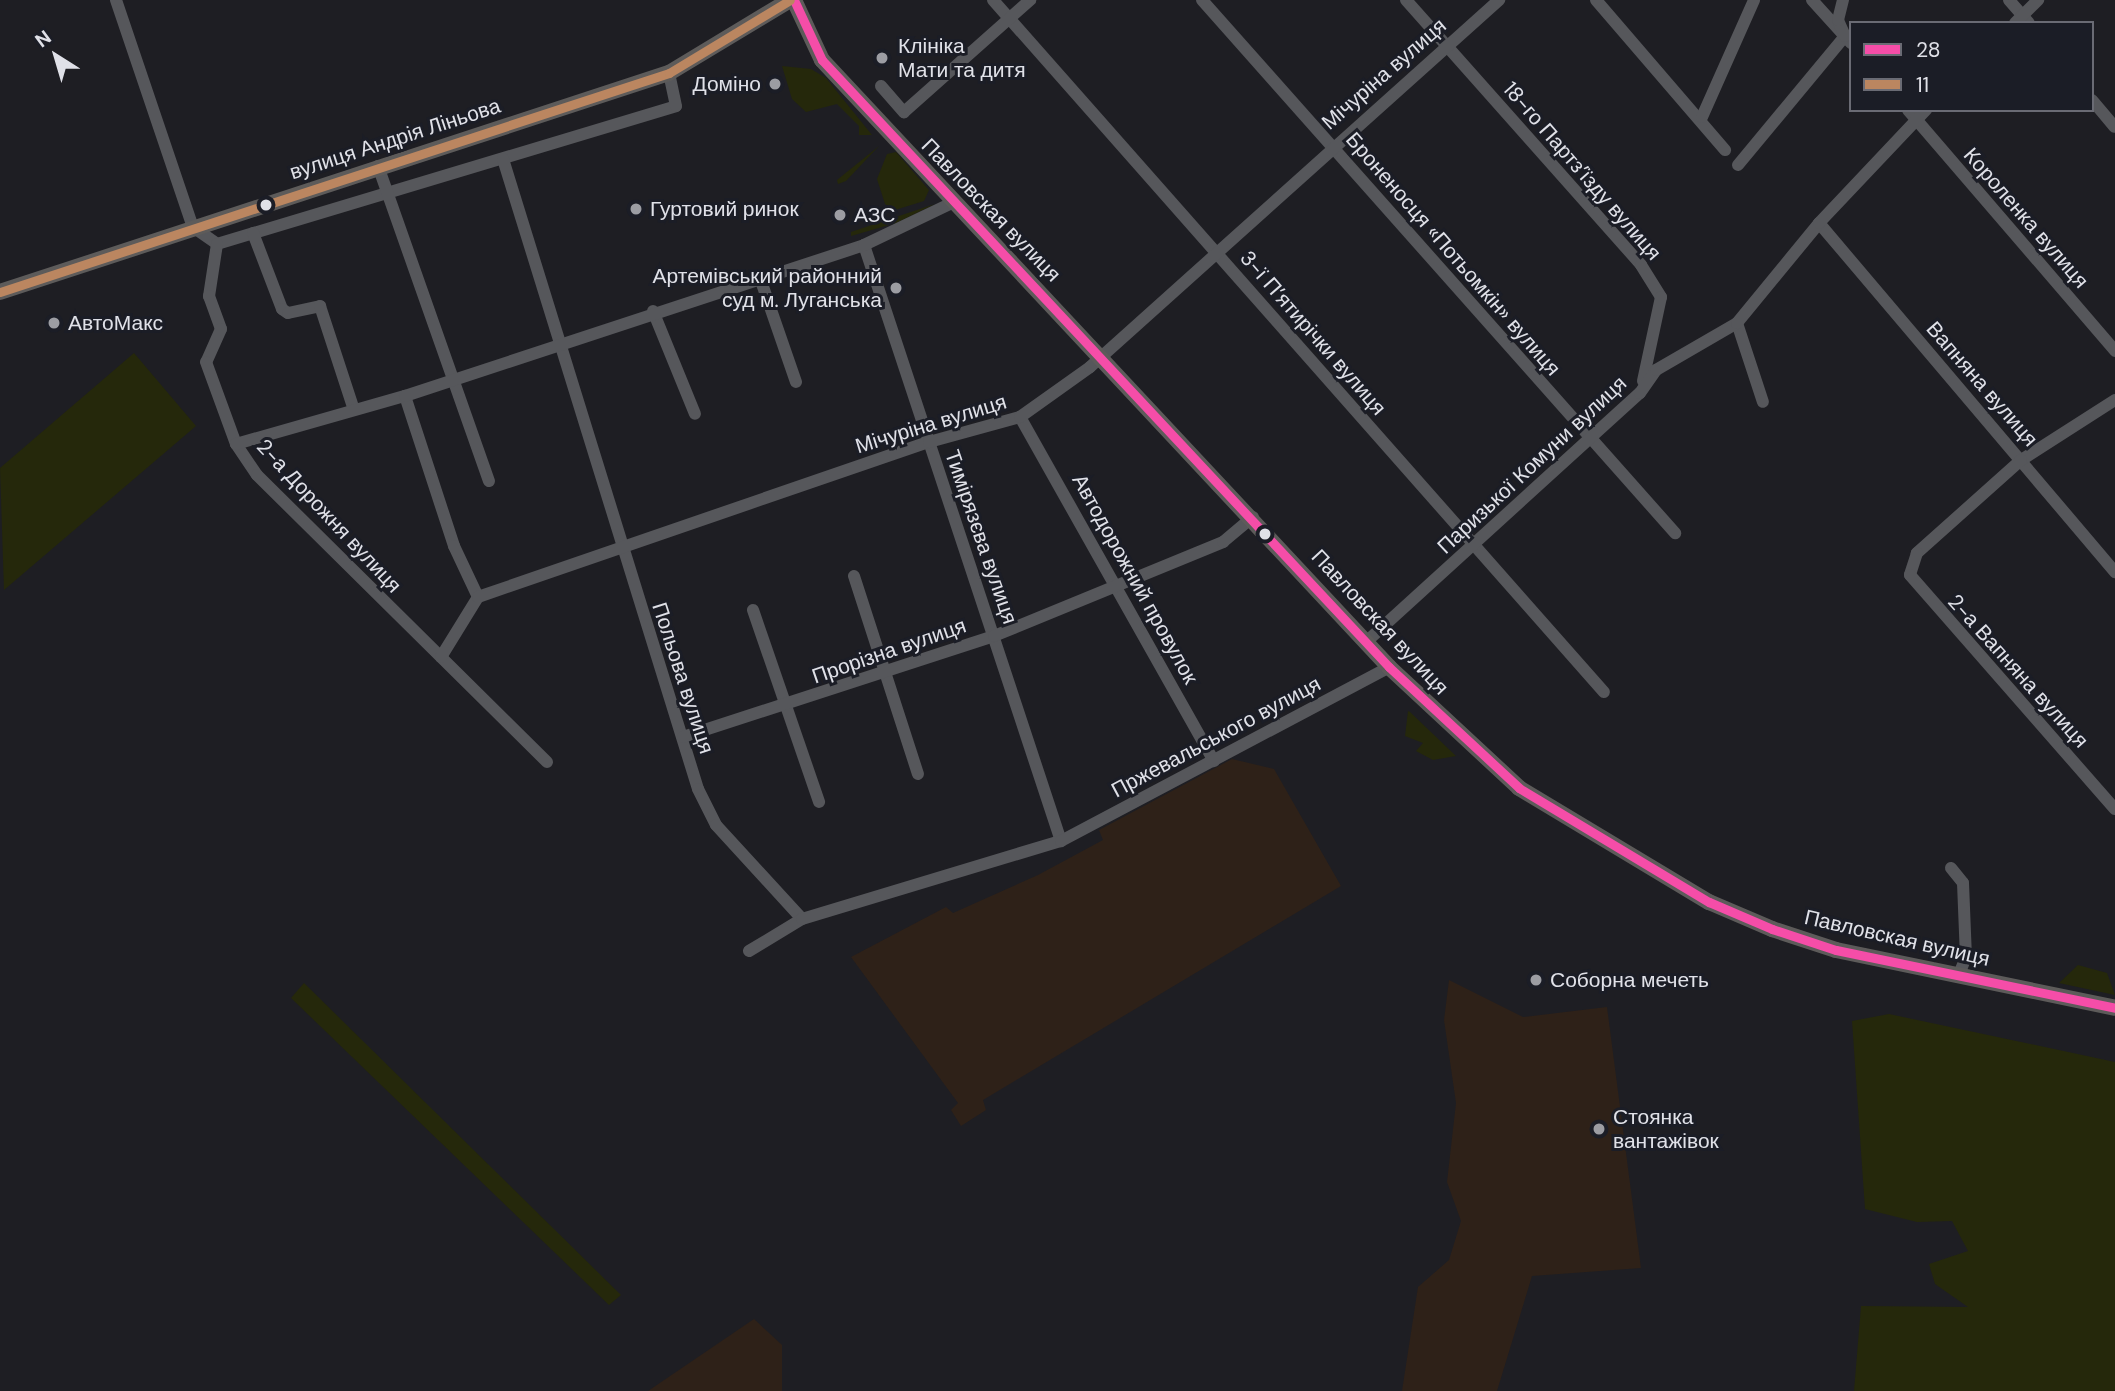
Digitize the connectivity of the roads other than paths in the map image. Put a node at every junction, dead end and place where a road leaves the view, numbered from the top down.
1 (116, 0) edge
2 (792, 0) edge
3 (993, 0) edge
4 (1030, 0) edge
5 (1202, 0) edge
6 (1406, 0) edge
7 (1499, 0) edge
8 (1596, 0) edge
9 (1754, 0) edge
10 (1812, 0) edge
11 (1843, 0) edge
12 (2010, 0) edge
13 (2038, 0) edge
14 (1009, 18) junction
15 (2022, 20) edge
16 (1848, 39) edge
17 (1447, 45) junction
18 (669, 73) junction
19 (881, 86) dead end
20 (2094, 102) edge
21 (1912, 115) edge
22 (1702, 117) junction
23 (2115, 127) edge
24 (1333, 144) junction
25 (1724, 150) dead end
26 (503, 159) junction
27 (1738, 164) dead end
28 (378, 166) junction
29 (388, 195) junction
30 (954, 202) junction
31 (1819, 223) junction
32 (193, 227) junction
33 (253, 233) junction
34 (217, 244) junction
35 (864, 245) junction
36 (1216, 250) junction
37 (760, 278) junction
38 (0, 292) edge
39 (653, 311) junction
40 (1737, 323) junction
41 (558, 346) junction
42 (2115, 351) edge
43 (1102, 356) junction
44 (457, 379) junction
45 (796, 382) dead end
46 (1640, 393) junction
47 (405, 396) junction
48 (2115, 400) edge
49 (1763, 402) dead end
50 (354, 410) junction
51 (695, 414) dead end
52 (1020, 417) junction
53 (1588, 441) junction
54 (929, 442) junction
55 (236, 444) junction
56 (2021, 460) junction
57 (489, 481) dead end
58 (1253, 517) junction
59 (1675, 533) dead end
60 (1472, 546) junction
61 (622, 549) junction
62 (2115, 572) edge
63 (853, 576) dead end
64 (1119, 583) junction
65 (478, 597) junction
66 (753, 610) dead end
67 (994, 636) junction
68 (1366, 642) junction
69 (440, 657) junction
70 (1389, 667) junction
71 (883, 674) junction
72 (1604, 691) dead end
73 (788, 705) junction
74 (682, 737) junction
75 (1214, 761) junction
76 (547, 762) dead end
77 (919, 774) dead end
78 (819, 802) dead end
79 (2115, 809) edge
80 (1061, 841) junction
81 (1951, 868) dead end
82 (802, 919) junction
83 (749, 951) dead end
84 (1959, 974) junction
85 (2115, 1008) edge

1 - 32 street
2 - 18 main road, вулиця Андрія Ліньова
2 - 30 main road, Павловская вулиця
3 - 14 street, 3-ї П’ятирічки вулиця
4 - 14 street
5 - 24 street, Броненосця «Потьомкін» вулиця
6 - 17 street, 18-го Партз’їзду вулиця
7 - 17 street, Мічуріна вулиця
8 - 22 street
9 - 22 street
10 - 16 street
11 - 16 street
12 - 15 street
13 - 15 street
14 - 19 street
14 - 36 street, 3-ї П’ятирічки вулиця
16 - 27 street
17 - 24 street, Мічуріна вулиця
17 - 46 street, 18-го Партз’їзду вулиця
18 - 26 street
18 - 28 main road, вулиця Андрія Ліньова
20 - 23 street
21 - 31 street, Паризької Комуни вулиця
21 - 42 street, Короленка вулиця
22 - 25 street
24 - 36 street, Мічуріна вулиця
24 - 53 street, Броненосця «Потьомкін» вулиця
26 - 29 street
26 - 41 street, Польова вулиця
28 - 29 street
28 - 32 main road, вулиця Андрія Ліньова
29 - 33 street
29 - 44 street
30 - 35 street
30 - 43 main road, Павловская вулиця
31 - 40 street, Паризької Комуни вулиця
31 - 56 street, Вапняна вулиця
32 - 34 street
32 - 38 main road, вулиця Андрія Ліньова
33 - 34 street
33 - 50 street
34 - 55 street, 2-а Дорожня вулиця
35 - 37 street
35 - 54 street, Тимірязєва вулиця
36 - 43 street, Мічуріна вулиця
36 - 60 street, 3-ї П’ятирічки вулиця
37 - 39 street
37 - 45 street
39 - 41 street
39 - 51 street
40 - 46 street, Паризької Комуни вулиця
40 - 49 street
41 - 44 street
41 - 61 street, Польова вулиця
43 - 52 street, Мічуріна вулиця
43 - 58 main road, Павловская вулиця
44 - 47 street
44 - 57 street
46 - 53 street, Паризької Комуни вулиця
47 - 50 street
47 - 65 street
48 - 56 street
50 - 55 street
52 - 54 street, Мічуріна вулиця
52 - 64 street, Автодорожний провулок
53 - 59 street, Броненосця «Потьомкін» вулиця
53 - 60 street, Паризької Комуни вулиця
54 - 61 street, Мічуріна вулиця
54 - 67 street, Тимірязєва вулиця
55 - 69 street, 2-а Дорожня вулиця
56 - 62 street, Вапняна вулиця
56 - 79 street, 2-а Вапняна вулиця
58 - 64 street, Прорізна вулиця
58 - 68 main road, Павловская вулиця
60 - 68 street, Паризької Комуни вулиця
60 - 72 street, 3-ї П’ятирічки вулиця
61 - 65 street, Мічуріна вулиця
61 - 74 street, Польова вулиця
63 - 71 street
64 - 67 street, Прорізна вулиця
64 - 75 street, Автодорожний провулок
65 - 69 street
66 - 73 street
67 - 71 street, Прорізна вулиця
67 - 80 street, Тимірязєва вулиця
68 - 70 main road, Павловская вулиця
69 - 76 street, 2-а Дорожня вулиця
70 - 75 street, Пржевальського вулиця
70 - 84 main road, Павловская вулиця
71 - 73 street, Прорізна вулиця
71 - 77 street
73 - 74 street, Прорізна вулиця
73 - 78 street
74 - 82 street, Польова вулиця
75 - 80 street, Пржевальського вулиця
80 - 82 street
81 - 84 street
82 - 83 street
84 - 85 main road, Павловская вулиця

